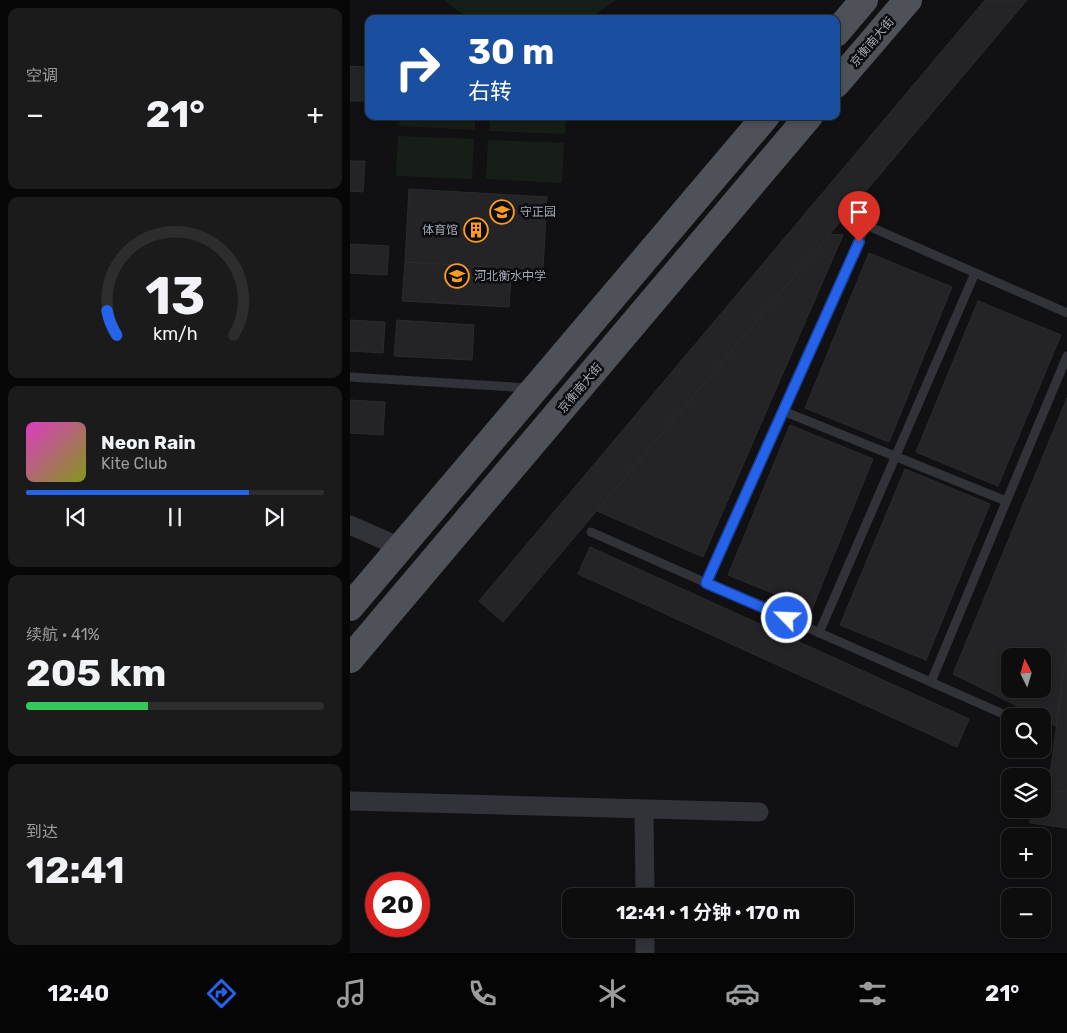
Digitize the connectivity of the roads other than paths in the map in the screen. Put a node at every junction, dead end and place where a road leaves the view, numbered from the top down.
1 (864, 0) edge
2 (908, 0) edge
3 (840, 28) edge
4 (840, 79) edge
5 (763, 120) edge
6 (806, 120) edge
7 (975, 272) junction
8 (1067, 314) edge
9 (1067, 356) edge
10 (350, 378) edge
11 (536, 388) junction
12 (783, 411) junction
13 (895, 456) junction
14 (1006, 501) junction
15 (350, 526) edge
16 (591, 532) dead end
17 (400, 547) junction
18 (706, 583) junction
19 (350, 607) edge
20 (819, 633) junction
21 (350, 659) edge
22 (931, 682) junction
23 (1001, 713) edge
24 (350, 801) edge
25 (644, 809) junction
26 (759, 812) dead end
27 (645, 888) edge
28 (645, 938) edge
29 (645, 953) edge

1 - 3 main road
2 - 4 main road, 京衡南大街
5 - 11 main road
6 - 21 main road, 京衡南大街
7 - 8 lane
7 - 12 lane
7 - 13 lane
9 - 14 lane
10 - 11 lane
11 - 17 main road
12 - 13 lane
12 - 18 lane
13 - 14 lane
13 - 20 lane
14 - 22 lane
15 - 17 street
16 - 18 lane
17 - 19 main road
18 - 20 lane
20 - 22 lane
22 - 23 lane
24 - 25 street
25 - 26 street
25 - 27 street
28 - 29 street

